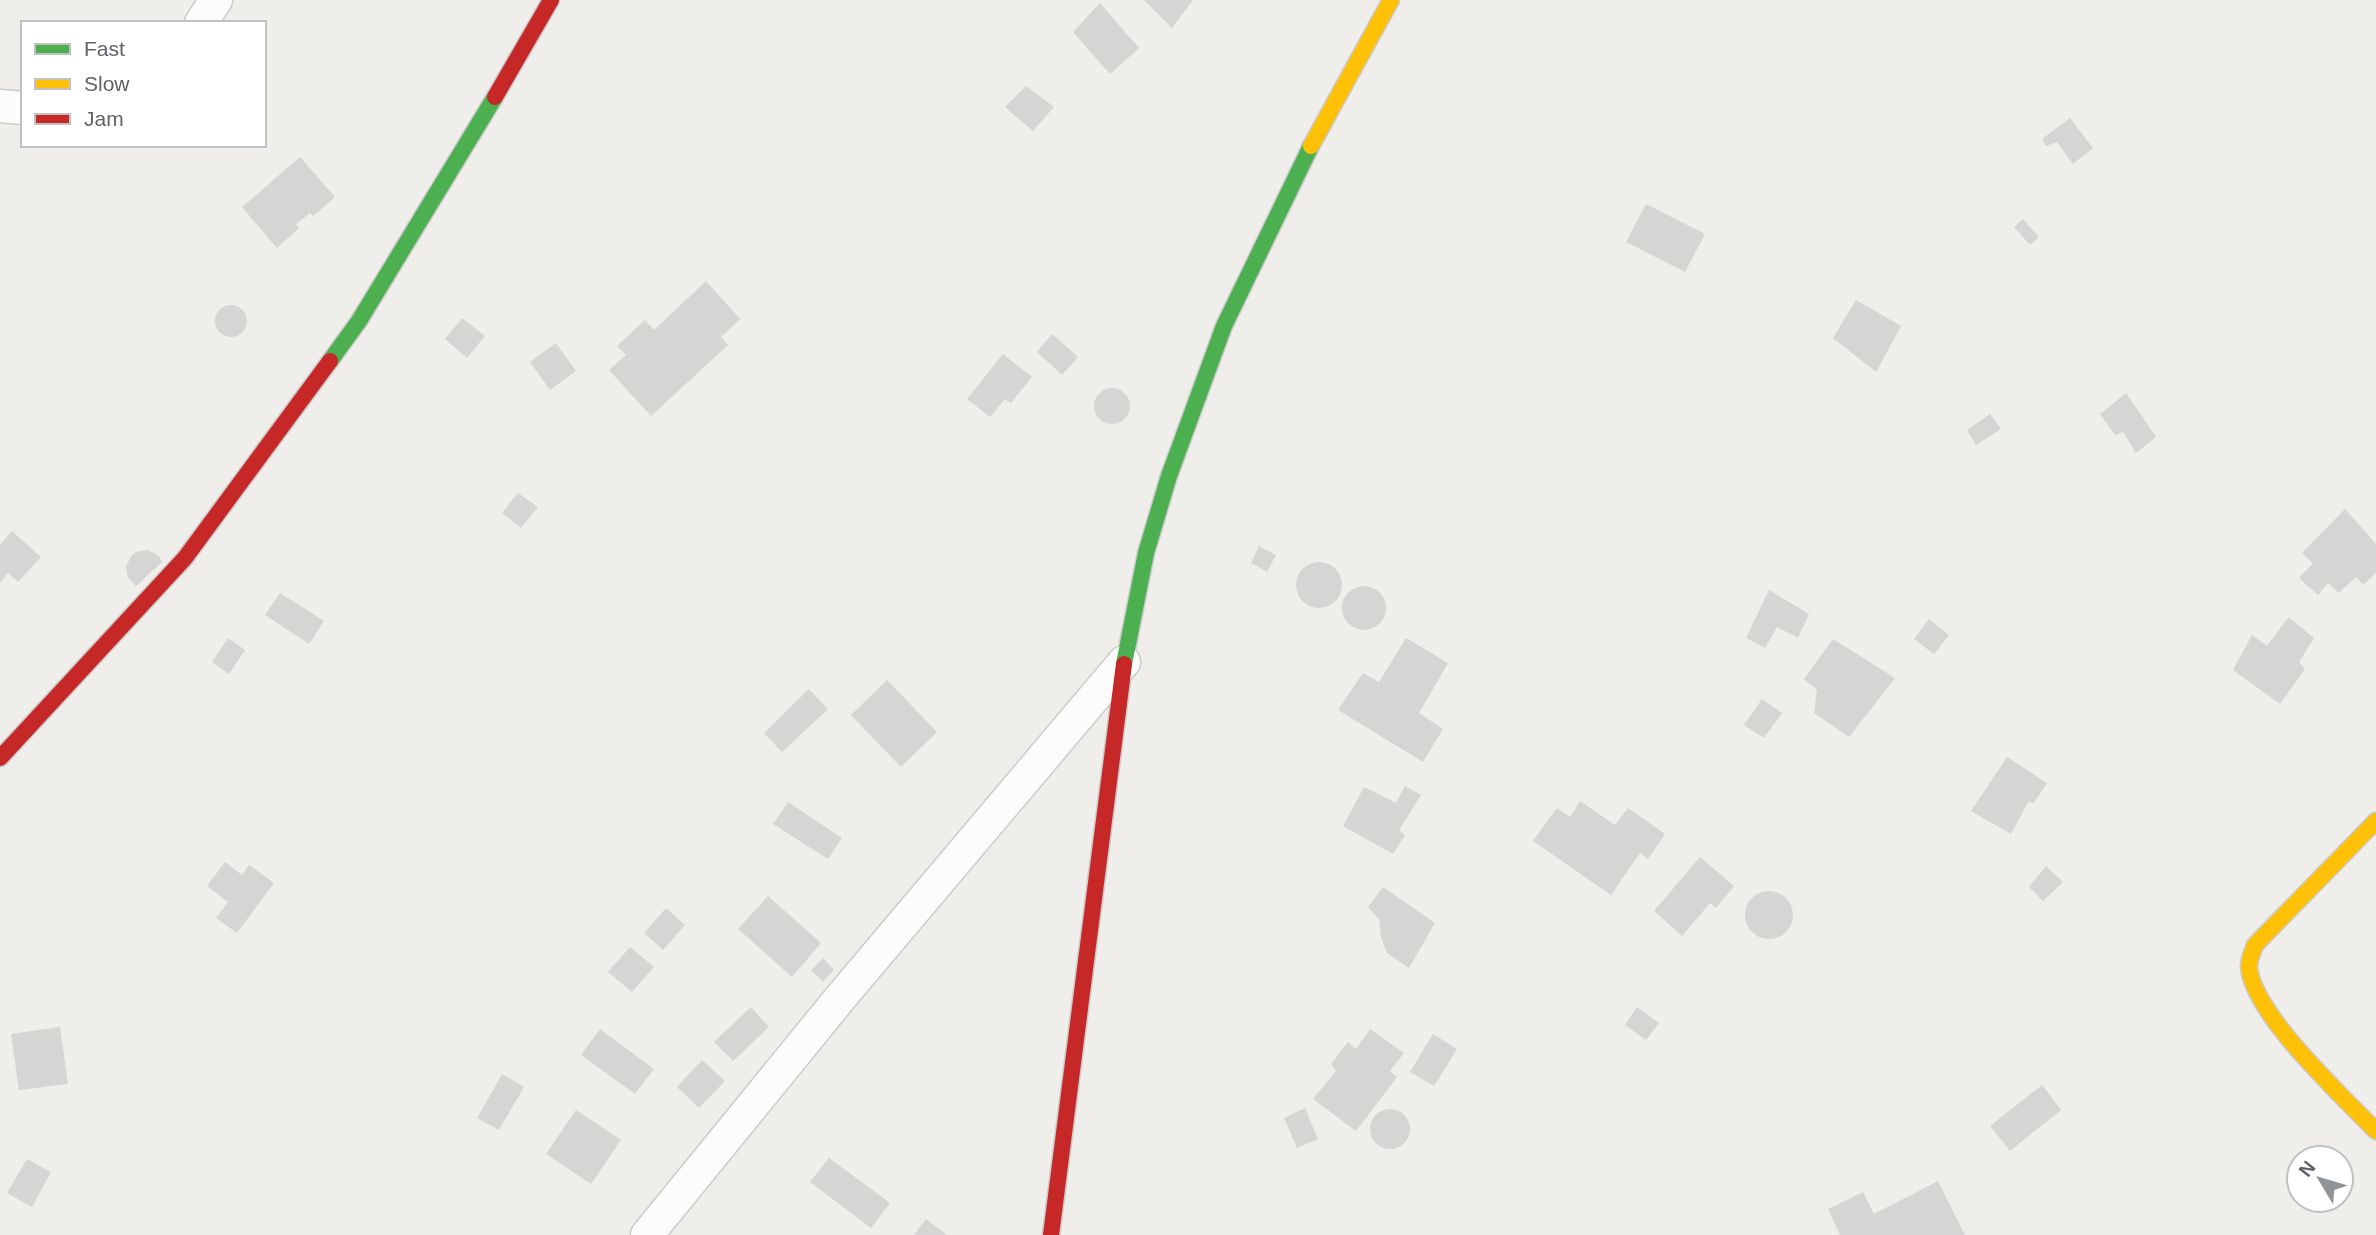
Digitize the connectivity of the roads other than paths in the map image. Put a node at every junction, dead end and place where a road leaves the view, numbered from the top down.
1 (216, 0) edge
2 (551, 0) edge
3 (1391, 0) edge
4 (202, 21) edge
5 (0, 106) edge
6 (21, 108) edge
7 (1124, 662) junction
8 (6, 748) edge
9 (2376, 821) edge
10 (2376, 1130) edge
11 (647, 1235) edge
12 (1051, 1235) edge

1 - 4 street
2 - 8 street
3 - 7 street
5 - 6 street
7 - 11 street
7 - 12 street
9 - 10 street

